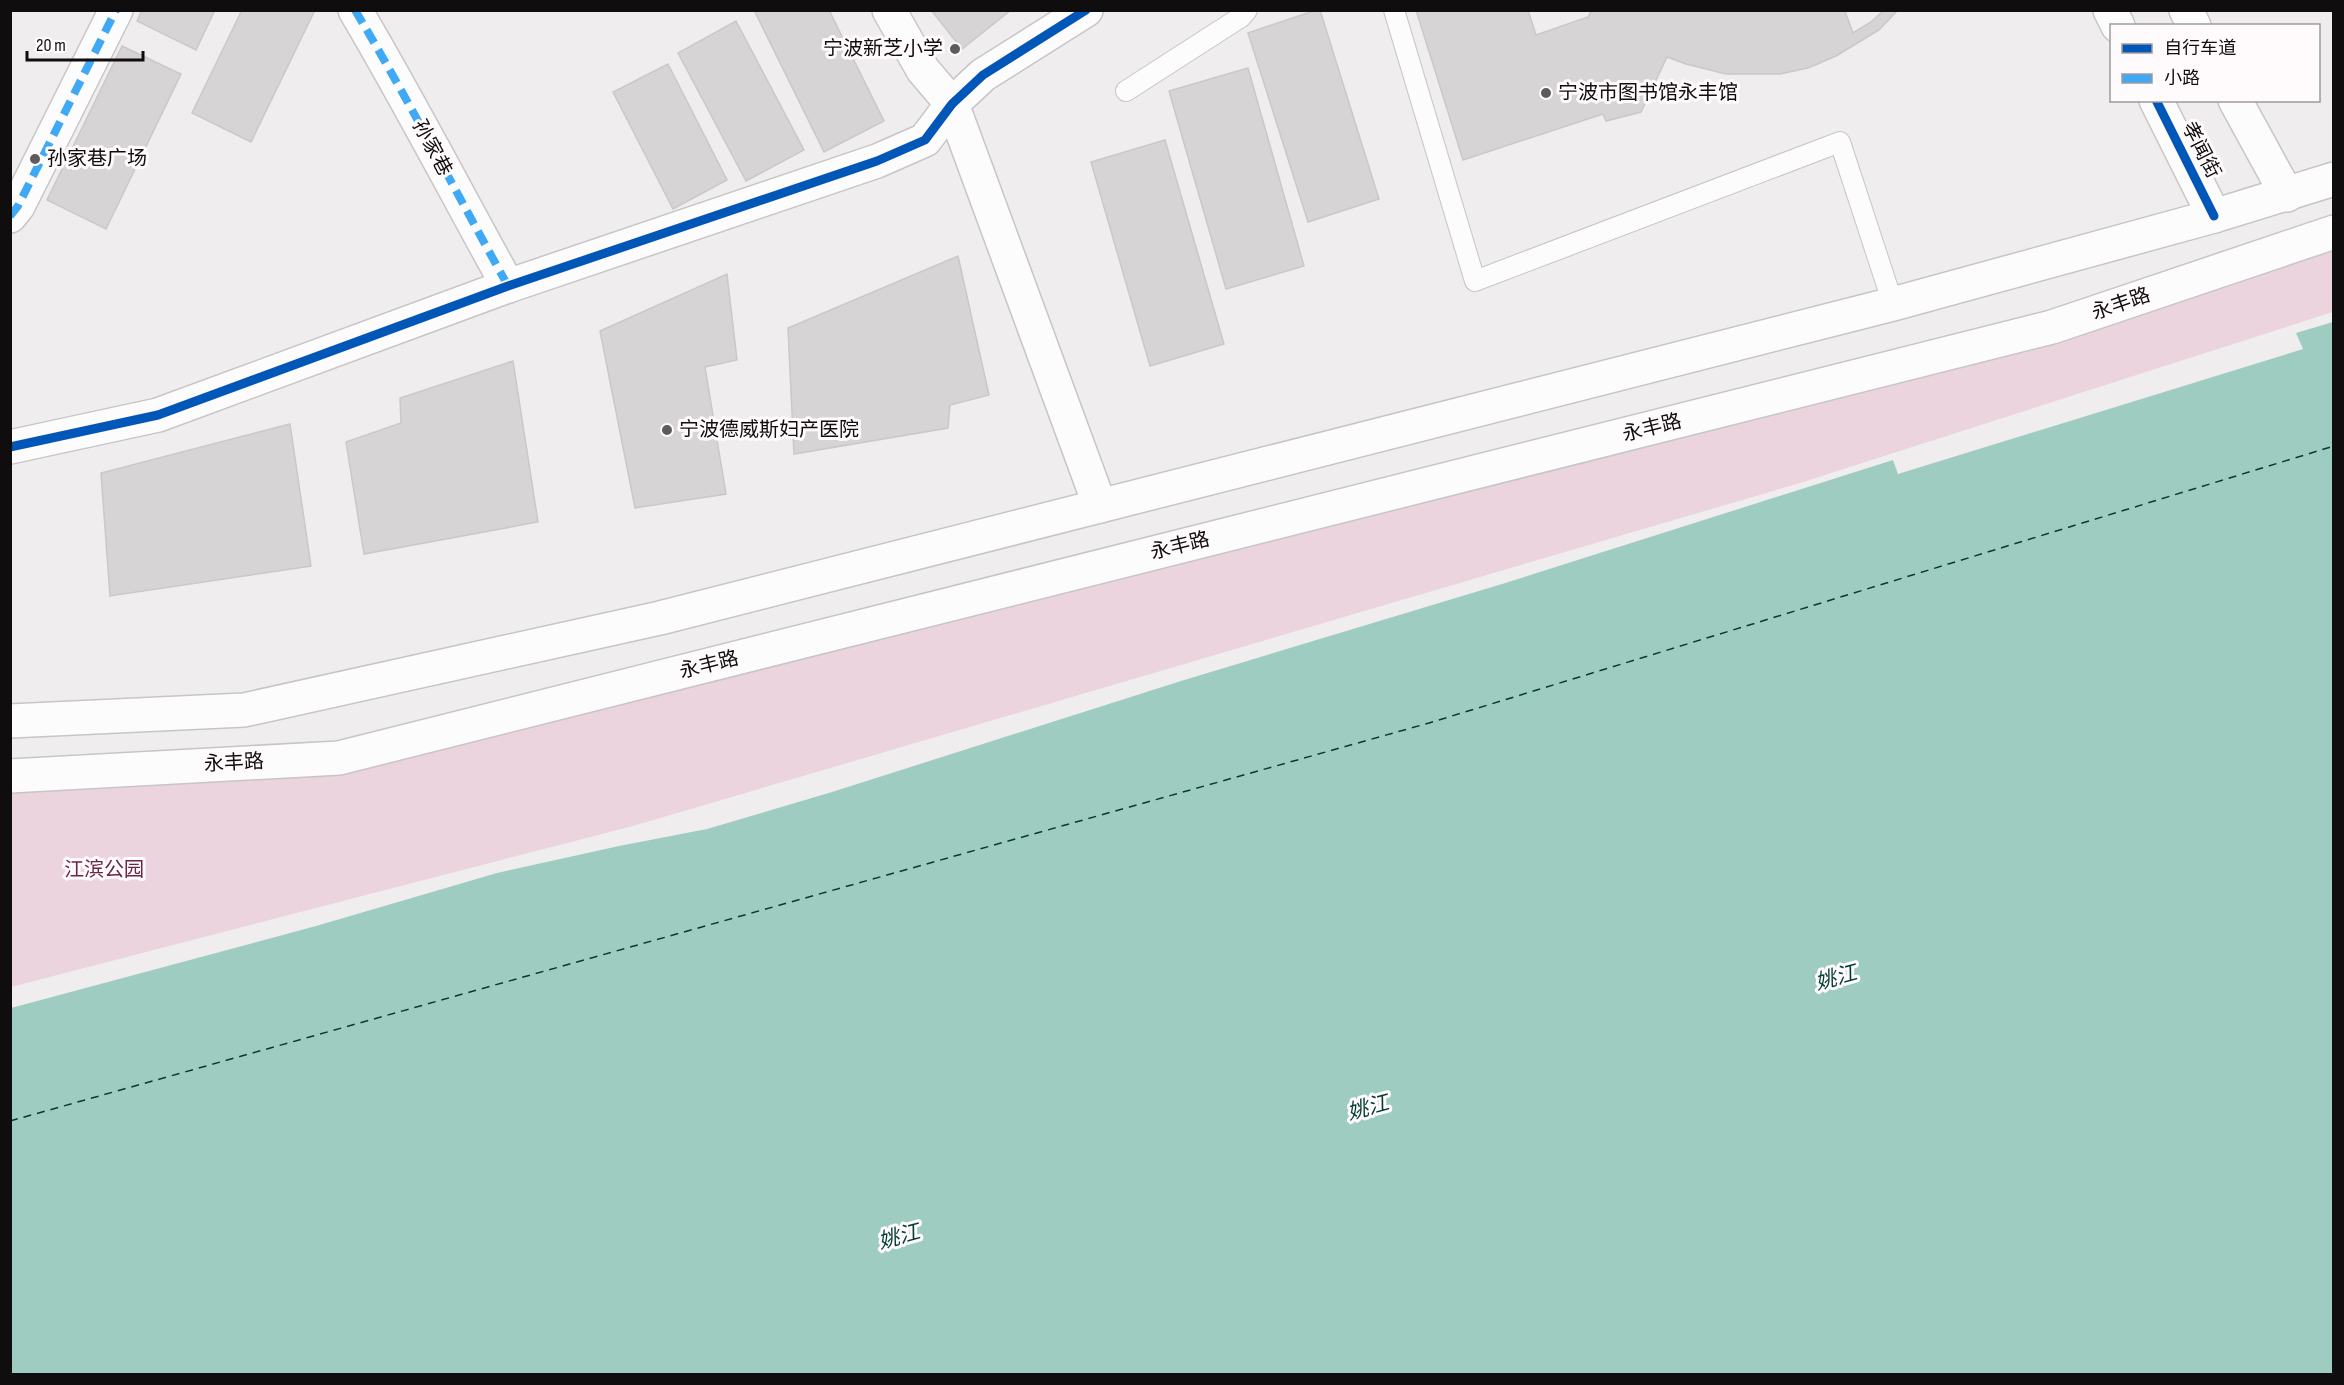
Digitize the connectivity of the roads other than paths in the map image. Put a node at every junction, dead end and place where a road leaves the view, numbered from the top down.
1 (116, 10) edge
2 (355, 10) edge
3 (889, 10) edge
4 (1086, 10) edge
5 (1247, 10) edge
6 (1394, 10) edge
7 (2110, 10) edge
8 (2186, 10) edge
9 (2117, 24) edge
10 (2193, 24) edge
11 (1126, 91) dead end
12 (2157, 102) edge
13 (2236, 102) edge
14 (952, 104) junction
15 (2334, 179) edge
16 (2287, 195) junction
17 (10, 216) edge
18 (2214, 216) junction
19 (2334, 232) edge
20 (508, 286) junction
21 (1893, 304) junction
22 (10, 447) edge
23 (1100, 506) junction
24 (10, 721) edge
25 (10, 776) edge

1 - 17 main road
2 - 20 main road, 孙家巷
3 - 14 main road
4 - 14 main road
5 - 11 lane
6 - 21 lane
7 - 9 main road
8 - 10 main road
12 - 18 main road, 孝闻街
13 - 16 main road
14 - 20 main road
14 - 23 main road
15 - 16 main road
16 - 18 main road
18 - 21 main road
19 - 25 main road, 永丰路
20 - 22 main road
21 - 23 main road
23 - 24 main road

